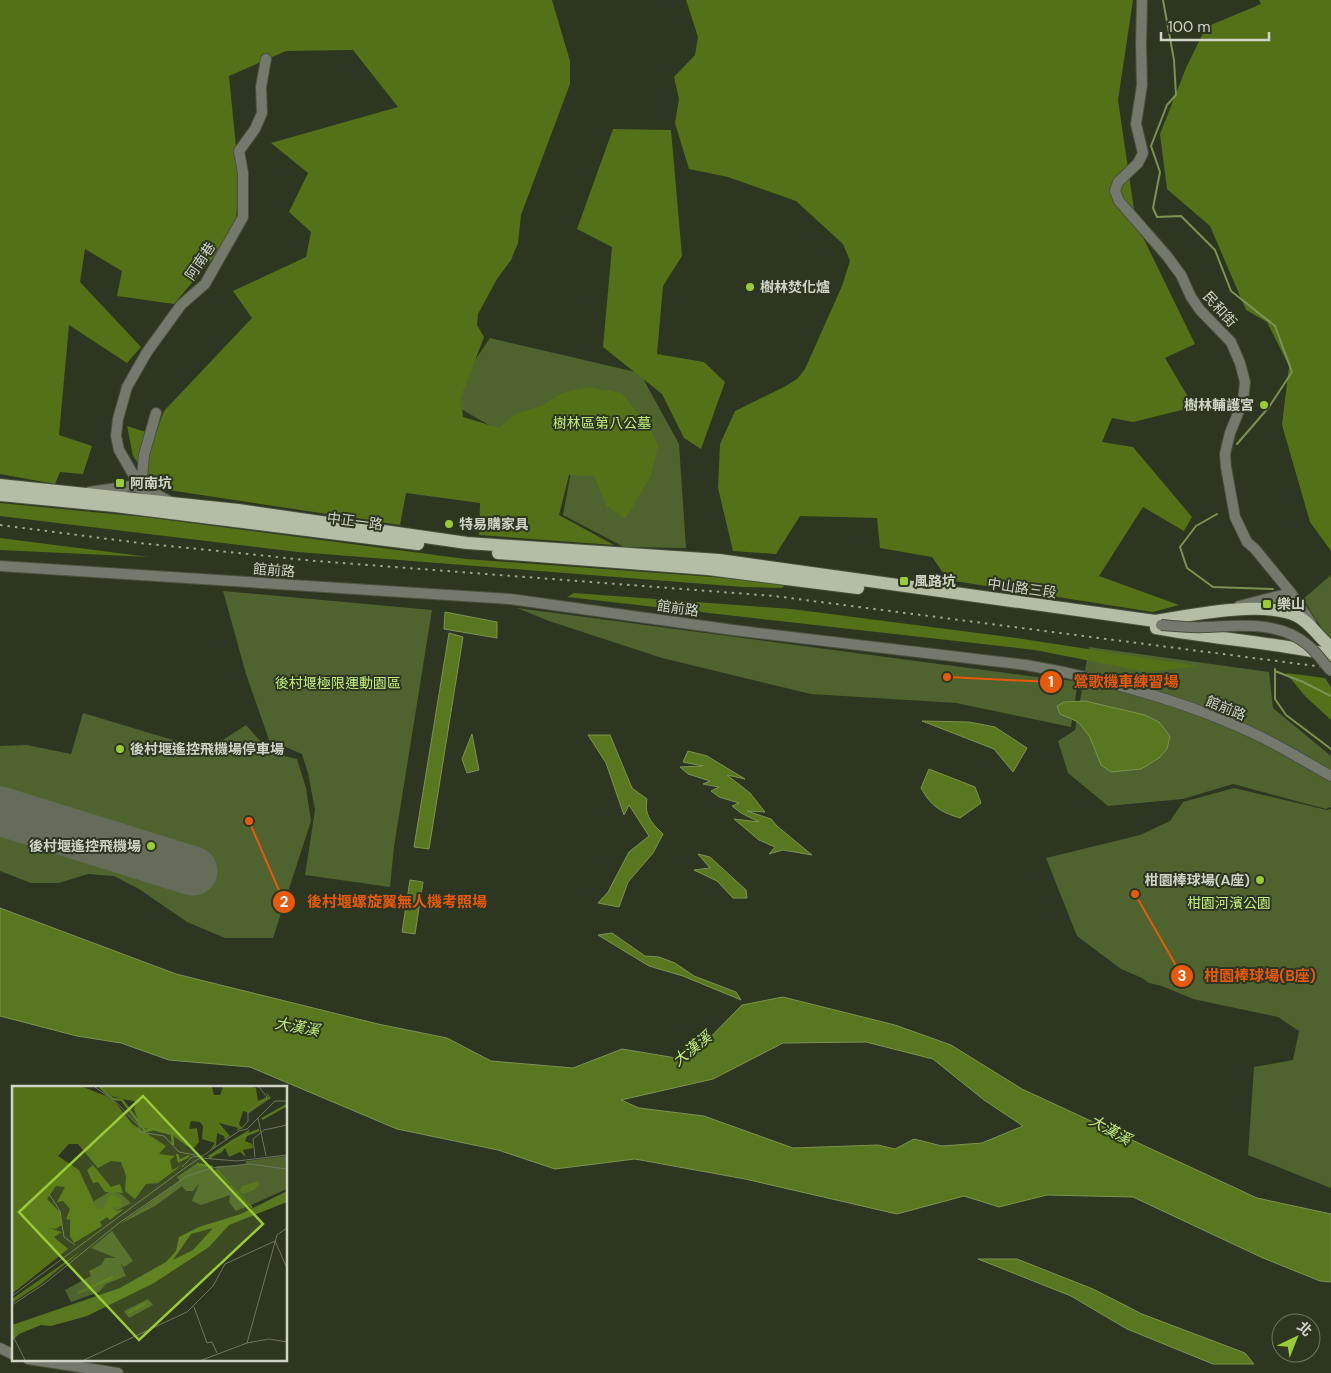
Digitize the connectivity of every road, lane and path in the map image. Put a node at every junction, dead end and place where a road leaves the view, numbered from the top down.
1 (1142, 0) edge
2 (266, 59) dead end
3 (156, 413) dead end
4 (0, 485) edge
5 (141, 488) junction
6 (0, 495) edge
7 (82, 498) junction
8 (173, 508) junction
9 (696, 557) joint
10 (0, 566) edge
11 (708, 569) joint
12 (1291, 593) junction
13 (1224, 610) junction
14 (1157, 624) junction
15 (1320, 637) junction
16 (1331, 648) edge
17 (1331, 655) edge
18 (1331, 672) edge
19 (1331, 776) edge
20 (0, 1348) edge
21 (12, 1354) edge
22 (34, 1360) edge
23 (118, 1373) edge

1 - 12 street, 民和街
2 - 5 street, 阿南巷
3 - 5 street
4 - 7 main road, 中正一路
5 - 7 street
5 - 8 street
6 - 7 main road, 中正一路
7 - 8 main road, 中正一路
8 - 9 main road, 中正一路
8 - 11 main road, 中正一路
9 - 14 main road, 中山路三段
10 - 19 street, 館前路
11 - 14 main road, 中山路三段
12 - 13 street
12 - 15 street, 民和街
13 - 14 main road, 中山路三段
13 - 15 main road, 中山路三段
14 - 17 main road, 中山路三段
14 - 18 street, bridge
15 - 16 main road, 中山路三段
20 - 21 street
22 - 23 street

